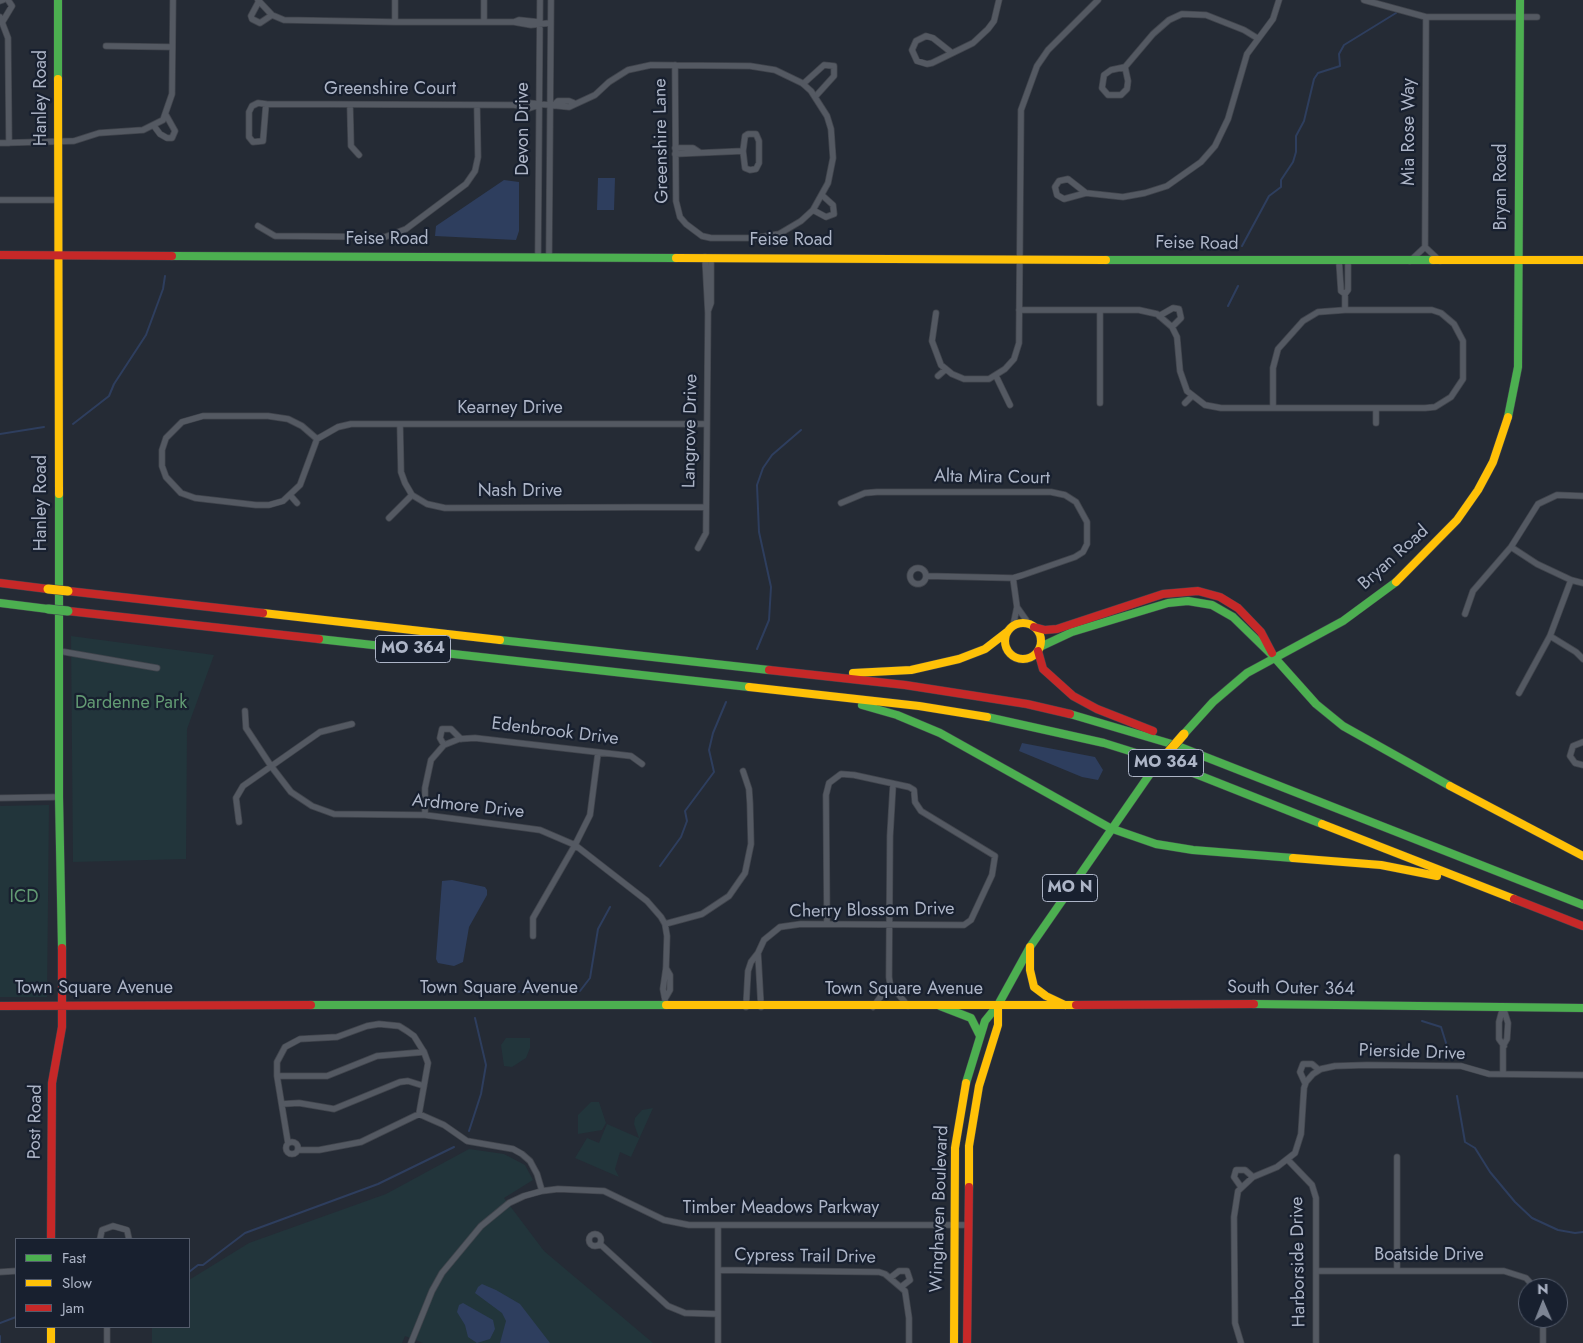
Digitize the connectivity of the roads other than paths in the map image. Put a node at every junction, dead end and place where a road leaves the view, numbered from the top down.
1 (8, 0) edge
2 (58, 0) edge
3 (173, 0) edge
4 (395, 0) edge
5 (484, 0) edge
6 (540, 0) edge
7 (551, 0) edge
8 (1000, 0) edge
9 (1098, 0) edge
10 (1278, 0) edge
11 (1364, 0) edge
12 (1520, 0) edge
13 (259, 1) edge
14 (272, 15) junction
15 (1426, 17) junction
16 (1520, 17) junction
17 (1537, 17) dead end
18 (1, 19) edge
19 (395, 22) junction
20 (484, 22) junction
21 (540, 22) junction
22 (550, 23) junction
23 (1257, 38) junction
24 (106, 46) dead end
25 (172, 47) junction
26 (952, 53) junction
27 (675, 66) junction
28 (1125, 67) junction
29 (804, 84) junction
30 (815, 97) junction
31 (266, 104) junction
32 (350, 105) junction
33 (539, 105) junction
34 (551, 105) junction
35 (477, 106) junction
36 (166, 115) junction
37 (154, 126) junction
38 (0, 143) edge
39 (9, 143) junction
40 (59, 143) junction
41 (675, 151) junction
42 (743, 151) junction
43 (359, 155) dead end
44 (538, 163) junction
45 (549, 164) junction
46 (1086, 193) junction
47 (823, 196) junction
48 (0, 200) edge
49 (58, 200) junction
50 (813, 210) junction
51 (258, 226) dead end
52 (1425, 247) junction
53 (59, 254) junction
54 (0, 255) edge
55 (708, 257) junction
56 (538, 258) junction
57 (549, 258) junction
58 (1020, 258) junction
59 (1583, 260) edge
60 (1344, 261) junction
61 (1410, 261) junction
62 (1440, 261) junction
63 (1518, 261) junction
64 (1019, 310) junction
65 (1100, 310) junction
66 (1345, 310) junction
67 (936, 313) dead end
68 (1160, 316) junction
69 (1172, 327) junction
70 (946, 369) junction
71 (938, 376) dead end
72 (996, 376) junction
73 (1192, 396) junction
74 (1100, 403) dead end
75 (1185, 403) dead end
76 (1010, 405) dead end
77 (1273, 408) junction
78 (1376, 408) junction
79 (1376, 423) dead end
80 (400, 424) junction
81 (706, 424) junction
82 (317, 439) junction
83 (290, 495) junction
84 (412, 495) junction
85 (1583, 496) edge
86 (297, 503) dead end
87 (842, 503) dead end
88 (705, 506) junction
89 (388, 518) dead end
90 (1511, 547) junction
91 (698, 548) dead end
92 (926, 576) dead end
93 (1013, 578) junction
94 (1571, 580) junction
95 (1583, 582) edge
96 (0, 583) edge
97 (0, 603) edge
98 (1017, 607) junction
99 (1464, 614) dead end
100 (1032, 626) junction
101 (1010, 629) junction
102 (1550, 636) junction
103 (1039, 649) junction
104 (59, 651) junction
105 (1274, 657) junction
106 (1583, 659) edge
107 (157, 668) dead end
108 (816, 675) junction
109 (1519, 693) dead end
110 (834, 697) junction
111 (244, 711) dead end
112 (352, 724) dead end
113 (461, 738) junction
114 (1583, 742) edge
115 (444, 745) junction
116 (598, 753) junction
117 (1208, 758) junction
118 (642, 764) dead end
119 (1583, 765) edge
120 (271, 766) junction
121 (742, 771) dead end
122 (893, 785) junction
123 (60, 797) junction
124 (0, 798) edge
125 (425, 815) junction
126 (239, 822) dead end
127 (1110, 828) junction
128 (575, 845) junction
129 (1583, 856) edge
130 (1481, 886) junction
131 (1583, 905) edge
132 (665, 924) junction
133 (827, 924) junction
134 (888, 925) junction
135 (1583, 926) edge
136 (533, 936) dead end
137 (1030, 947) junction
138 (758, 953) junction
139 (890, 984) junction
140 (666, 1001) junction
141 (63, 1005) junction
142 (998, 1005) junction
143 (1065, 1005) junction
144 (0, 1006) edge
145 (908, 1006) junction
146 (940, 1006) junction
147 (746, 1007) junction
148 (761, 1007) junction
149 (873, 1007) junction
150 (1503, 1007) junction
151 (1583, 1008) edge
152 (980, 1036) junction
153 (424, 1052) junction
154 (1319, 1070) junction
155 (1504, 1073) junction
156 (1583, 1074) edge
157 (277, 1076) junction
158 (1305, 1083) junction
159 (424, 1086) junction
160 (282, 1104) junction
161 (419, 1114) junction
162 (288, 1143) junction
163 (298, 1150) junction
164 (1397, 1157) dead end
165 (1288, 1160) junction
166 (1253, 1177) junction
167 (1241, 1187) junction
168 (542, 1191) junction
169 (718, 1225) junction
170 (954, 1225) junction
171 (967, 1225) junction
172 (51, 1238) edge
173 (100, 1238) edge
174 (128, 1238) edge
175 (600, 1244) dead end
176 (718, 1270) junction
177 (1396, 1270) junction
178 (15, 1271) edge
179 (1316, 1271) junction
180 (0, 1272) edge
181 (890, 1278) junction
182 (1526, 1278) edge
183 (901, 1287) junction
184 (718, 1314) junction
185 (51, 1328) edge
186 (107, 1328) edge
187 (1543, 1328) edge
188 (51, 1343) edge
189 (107, 1343) edge
190 (411, 1343) edge
191 (718, 1343) edge
192 (909, 1343) edge
193 (954, 1343) edge
194 (967, 1343) edge
195 (1241, 1343) edge
196 (1316, 1343) edge
197 (1543, 1343) edge

1 - 18 street
2 - 40 main road, Hanley Road
3 - 25 street
4 - 19 street
5 - 20 street
6 - 21 street, Devon Drive
7 - 22 street, Devon Drive
8 - 26 street
9 - 58 street
10 - 23 street
11 - 15 street
12 - 16 main road, Bryan Road
13 - 14 street
13 - 14 street
14 - 19 street
15 - 16 street
15 - 52 street, Mia Rose Way
16 - 17 street
16 - 63 main road, Bryan Road
18 - 39 street
19 - 20 street
20 - 21 street
21 - 22 street
21 - 33 street, Devon Drive
22 - 34 street, Devon Drive
23 - 28 street
23 - 46 street
24 - 25 street
25 - 36 street
26 - 26 street
27 - 29 street, Greenshire Lane
27 - 34 street, Greenshire Lane
27 - 41 street, Greenshire Lane
28 - 28 street
29 - 30 street, Greenshire Lane
29 - 30 street
30 - 47 street, Greenshire Lane
31 - 31 street
31 - 32 street, Greenshire Court
32 - 35 street, Greenshire Court
32 - 43 street
33 - 34 street, Greenshire Court
33 - 35 street, Greenshire Court
33 - 44 street, Devon Drive
34 - 45 street, Devon Drive
35 - 51 street
36 - 37 street
36 - 37 street
37 - 40 street
38 - 39 street
39 - 40 street
40 - 49 main road, Hanley Road
41 - 42 street
41 - 50 street, Greenshire Lane
42 - 42 street
44 - 45 street
44 - 56 street, Devon Drive
45 - 57 street, Devon Drive
46 - 46 street
47 - 50 street, Greenshire Lane
47 - 50 street
48 - 49 street
49 - 53 main road, Hanley Road
52 - 61 street
52 - 62 street
53 - 54 main road, Feise Road
53 - 56 main road, Feise Road
53 - 104 main road, Hanley Road
55 - 57 main road, Feise Road
55 - 58 main road, Feise Road
55 - 81 street, Langrove Drive
56 - 57 main road, Feise Road
58 - 60 main road, Feise Road
58 - 64 street
59 - 63 main road, Feise Road
60 - 61 main road, Feise Road
60 - 66 street
61 - 62 main road, Feise Road
62 - 63 main road, Feise Road
63 - 105 main road, Bryan Road
64 - 65 street
64 - 72 street
65 - 68 street
65 - 74 street
66 - 77 street
66 - 78 street
67 - 70 street
68 - 69 street
68 - 69 street
69 - 73 street
70 - 71 street
70 - 72 street
72 - 76 street
73 - 75 street
73 - 77 street
77 - 78 street
78 - 79 street
80 - 81 street, Kearney Drive
80 - 82 street, Kearney Drive
80 - 84 street
81 - 88 street, Langrove Drive
82 - 83 street
82 - 83 street
83 - 86 street
84 - 88 street, Nash Drive
84 - 89 street
85 - 90 street
87 - 93 street, Alta Mira Court
88 - 91 street, Langrove Drive
90 - 94 street
90 - 99 street
92 - 93 street, Alta Mira Court
93 - 98 street
94 - 95 street
94 - 102 street
96 - 108 main road, MO 364, bridge
97 - 110 main road, MO 364, bridge
98 - 100 street
98 - 101 street
100 - 101 main road
100 - 103 main road
100 - 105 main road
101 - 103 main road
101 - 108 main road
102 - 106 street
102 - 109 street
103 - 105 main road
103 - 117 main road
104 - 107 street
104 - 123 main road, Hanley Road
105 - 127 main road, Bryan Road / MO N, bridge
105 - 129 main road
108 - 117 main road, MO 364
110 - 127 main road
110 - 130 main road, MO 364
111 - 120 street, Ardmore Drive
112 - 120 street
113 - 115 street, Edenbrook Drive
113 - 115 street, Edenbrook Drive
113 - 116 street, Edenbrook Drive
114 - 119 street
115 - 125 street, Edenbrook Drive
116 - 118 street, Edenbrook Drive
116 - 128 street
117 - 131 main road, MO 364
120 - 125 street, Ardmore Drive
120 - 126 street
121 - 132 street
122 - 133 street
122 - 134 street
122 - 134 street, Cherry Blossom Drive
123 - 124 street
123 - 141 main road, Hanley Road
125 - 128 street, Ardmore Drive
127 - 130 main road
127 - 137 main road, Bryan Road / MO N
128 - 132 street, Ardmore Drive
128 - 136 street
130 - 135 main road, MO 364
132 - 140 street
133 - 134 street, Cherry Blossom Drive
133 - 138 street, Cherry Blossom Drive
134 - 139 street
137 - 142 main road, Bryan Road / MO N
137 - 143 main road
138 - 147 street, Cherry Blossom Drive
138 - 148 street
139 - 145 street
139 - 149 street
140 - 141 main road, Town Square Avenue
140 - 147 main road, Town Square Avenue
141 - 144 main road, Town Square Avenue
141 - 172 main road, Post Road
142 - 143 main road, South Outer 364
142 - 146 main road, Town Square Avenue
142 - 152 main road, Winghaven Boulevard
142 - 171 main road, Winghaven Boulevard
143 - 150 main road, South Outer 364
145 - 146 main road, Town Square Avenue
145 - 149 main road, Town Square Avenue
146 - 152 main road
147 - 148 main road, Town Square Avenue
148 - 149 main road, Town Square Avenue
150 - 151 main road, South Outer 364
150 - 155 street
152 - 170 main road, Winghaven Boulevard
153 - 157 street
153 - 157 street
153 - 159 street
154 - 155 street, Pierside Drive
154 - 158 street
154 - 158 street, Pierside Drive
155 - 156 street, Pierside Drive
157 - 160 street
158 - 165 street, Pierside Drive
159 - 160 street
159 - 161 street
160 - 162 street
161 - 163 street
161 - 168 street
162 - 163 street
162 - 163 street
164 - 177 street
165 - 166 street
165 - 179 street, Harborside Drive
166 - 167 street
166 - 167 street
167 - 195 street
168 - 169 street, Timber Meadows Parkway
168 - 190 street, Timber Meadows Parkway
169 - 170 street, Timber Meadows Parkway
169 - 176 street
170 - 171 street, Timber Meadows Parkway
170 - 193 main road, Winghaven Boulevard
171 - 194 main road, Winghaven Boulevard
173 - 174 street
175 - 184 street
176 - 181 street, Cypress Trail Drive
176 - 184 street
177 - 179 street, Boatside Drive
177 - 182 street, Boatside Drive
178 - 180 street
179 - 196 street, Harborside Drive
181 - 183 street, Cypress Trail Drive
181 - 183 street, Cypress Trail Drive
183 - 192 street, Cypress Trail Drive
184 - 191 street
185 - 188 main road
186 - 189 street
187 - 197 street

